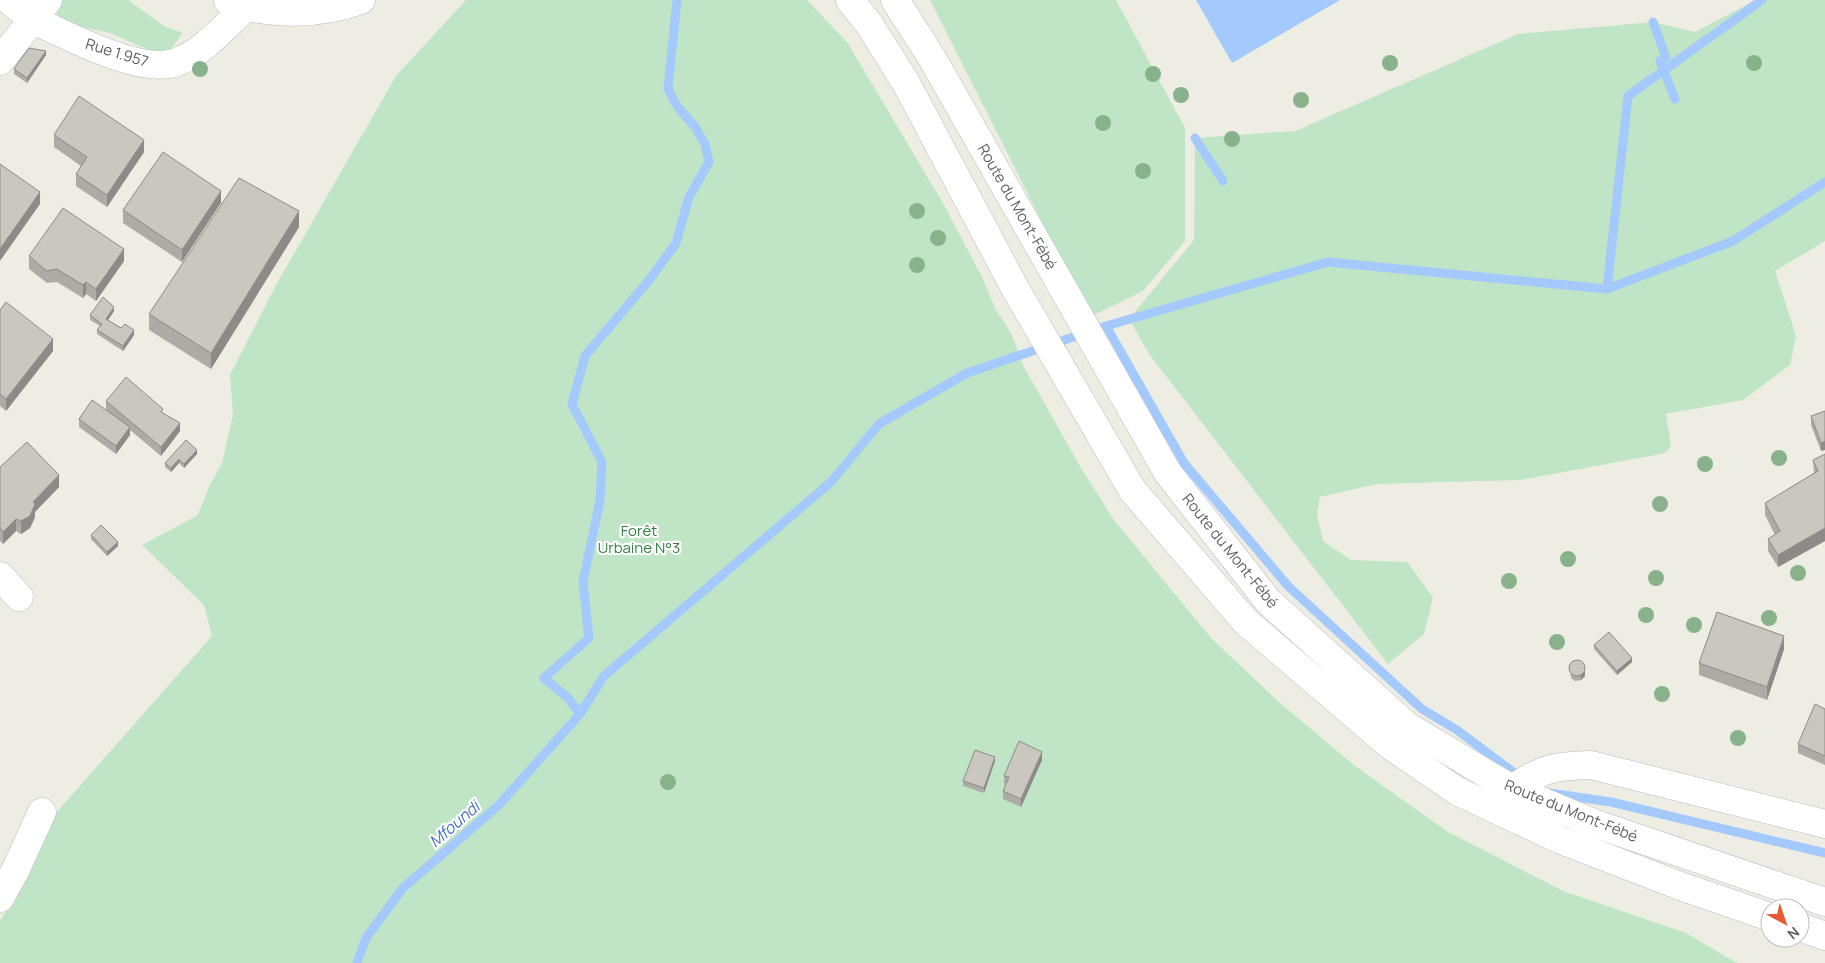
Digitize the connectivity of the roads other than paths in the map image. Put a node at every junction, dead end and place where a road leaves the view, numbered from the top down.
1 (9, 0) edge
2 (361, 0) edge
3 (850, 0) edge
4 (896, 0) edge
5 (237, 3) edge
6 (40, 10) edge
7 (0, 61) edge
8 (0, 576) edge
9 (19, 597) dead end
10 (1512, 790) junction
11 (42, 812) dead end
12 (1825, 824) edge
13 (0, 898) edge
14 (1825, 902) edge
15 (1760, 914) edge
16 (1810, 931) edge
17 (1825, 936) edge

1 - 6 street, Rue 1.957
2 - 5 street
3 - 15 street, Route du Mont-Fébé
4 - 10 street, Route du Mont-Fébé
5 - 6 street, Rue 1.957
6 - 7 street
8 - 9 street
10 - 12 street
10 - 14 street, Route du Mont-Fébé
11 - 13 street
16 - 17 street

